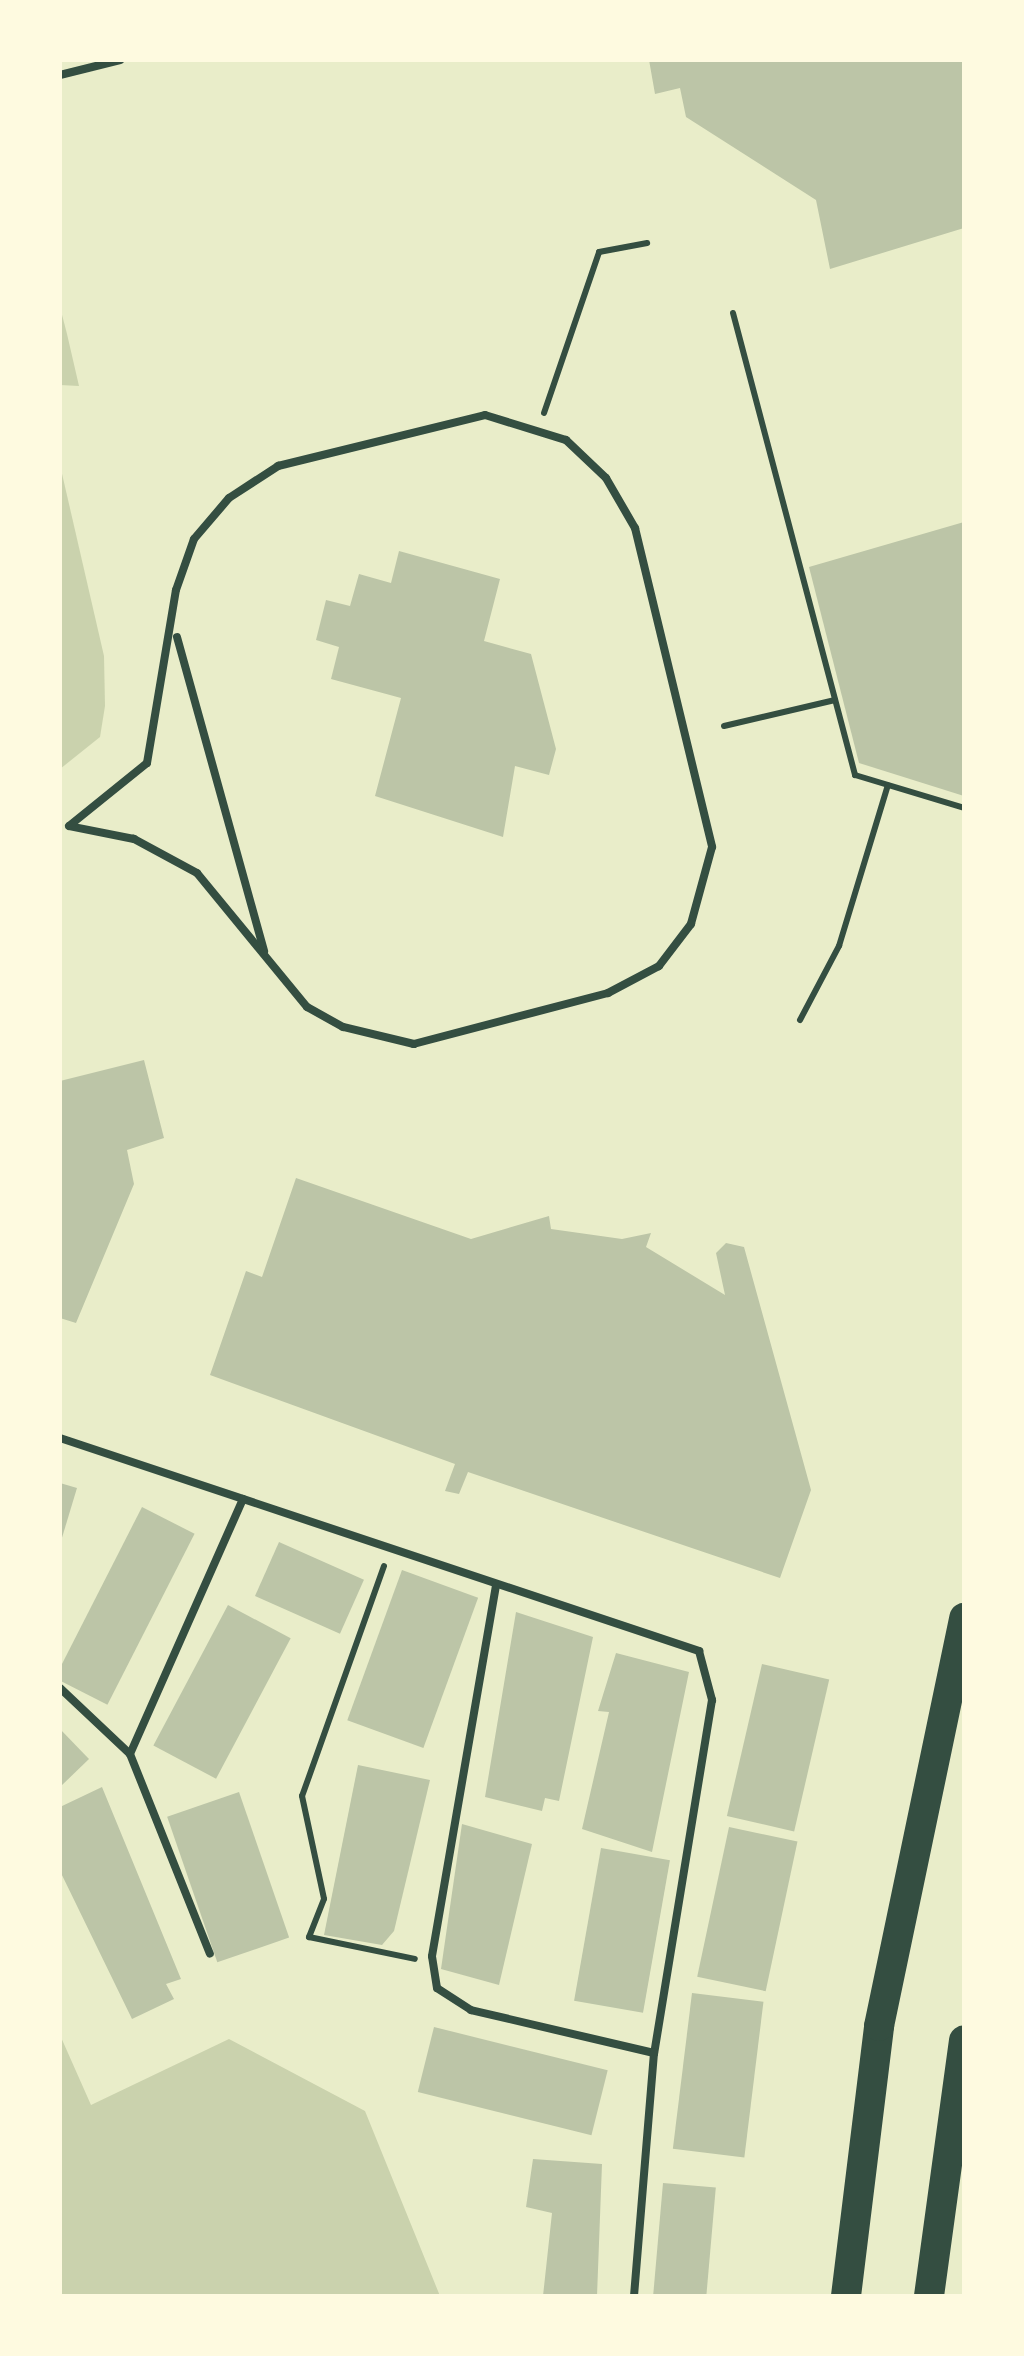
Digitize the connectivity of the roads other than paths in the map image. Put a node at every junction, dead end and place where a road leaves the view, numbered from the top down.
1 (120, 60) edge
2 (60, 75) edge
3 (176, 632) junction
4 (65, 828) edge
5 (265, 956) junction
6 (60, 1438) edge
7 (242, 1499) junction
8 (496, 1584) junction
9 (964, 1618) edge
10 (60, 1688) edge
11 (130, 1754) junction
12 (210, 1954) dead end
13 (964, 2040) edge
14 (654, 2053) junction
15 (634, 2296) edge
16 (846, 2296) edge
17 (929, 2296) edge

1 - 2 lane
3 - 4 lane
3 - 5 lane
3 - 5 lane
4 - 5 lane
6 - 7 lane
7 - 8 lane
7 - 11 lane
8 - 14 lane
8 - 14 lane
9 - 16 highway
10 - 11 lane
11 - 12 lane
13 - 17 highway
14 - 15 lane

